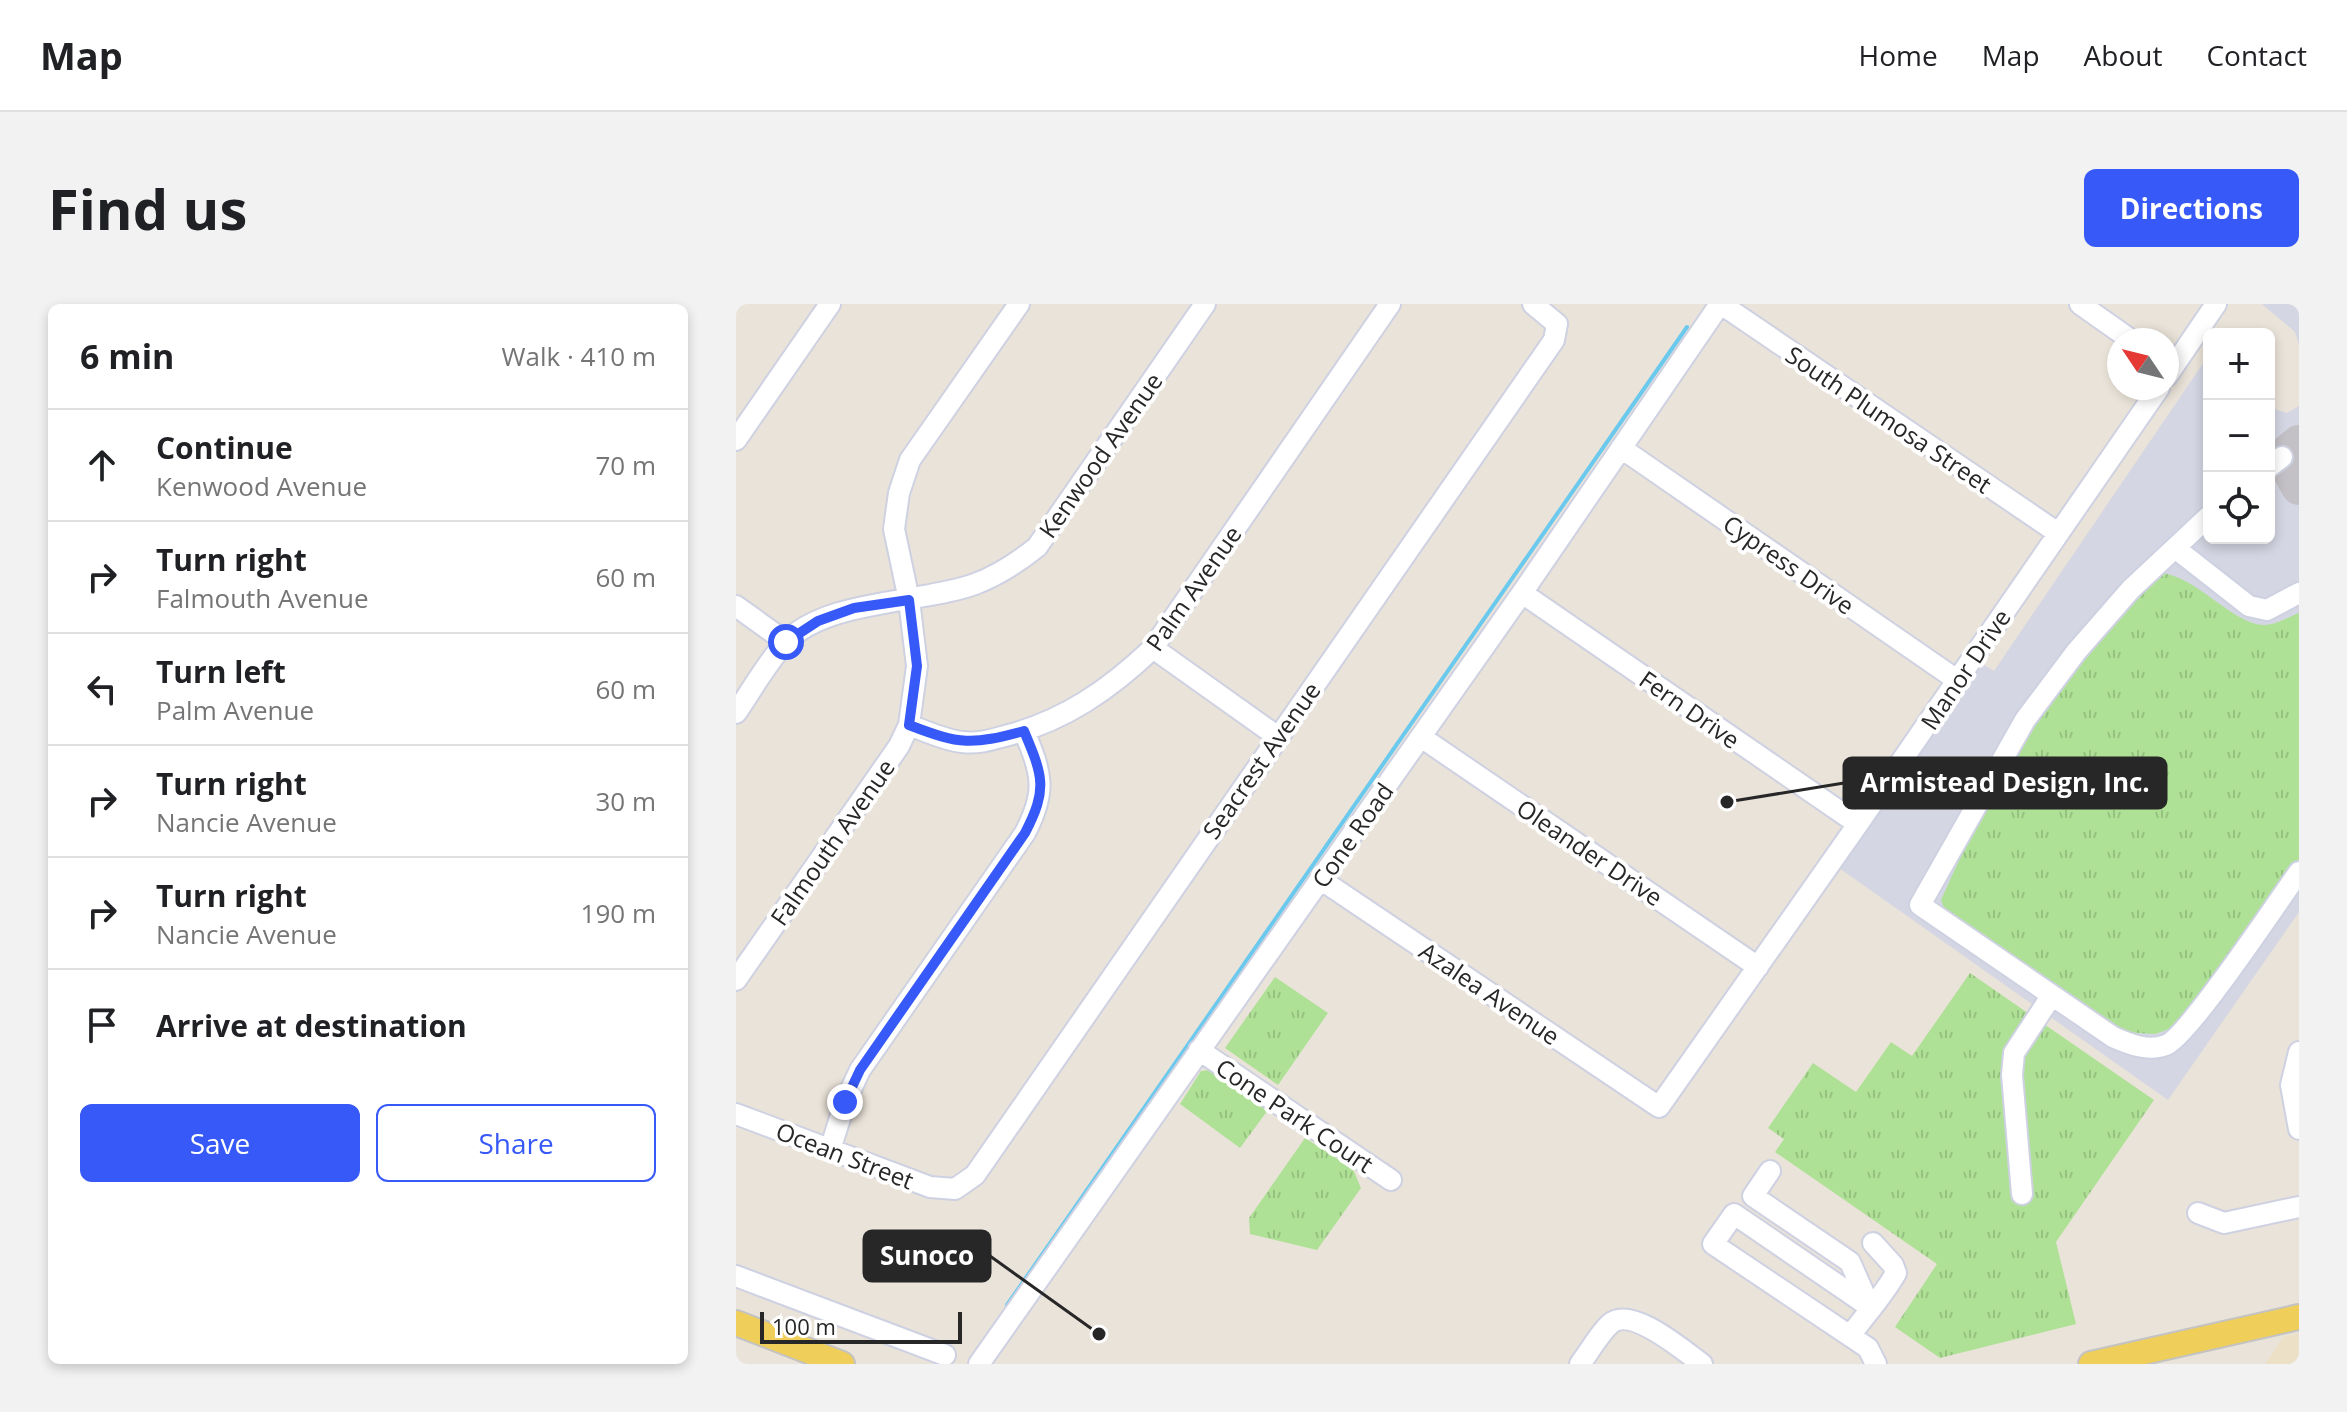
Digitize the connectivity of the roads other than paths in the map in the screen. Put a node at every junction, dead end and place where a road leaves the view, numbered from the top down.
1 (830, 304) edge
2 (1019, 304) edge
3 (1205, 304) edge
4 (1390, 304) edge
5 (1533, 304) edge
6 (1720, 304) edge
7 (2080, 304) edge
8 (2216, 304) edge
9 (2114, 328) edge
10 (2179, 356) edge
11 (2151, 400) edge
12 (736, 440) edge
13 (1621, 448) junction
14 (2203, 522) edge
15 (2058, 533) junction
16 (2175, 548) junction
17 (1522, 593) junction
18 (2299, 593) edge
19 (909, 600) junction
20 (736, 606) edge
21 (786, 642) junction
22 (1153, 648) junction
23 (1957, 680) junction
24 (736, 713) edge
25 (909, 725) junction
26 (1024, 731) junction
27 (1278, 737) junction
28 (1421, 737) junction
29 (1858, 824) junction
30 (2299, 872) edge
31 (1320, 879) junction
32 (1758, 967) junction
33 (736, 980) edge
34 (2052, 995) junction
35 (1199, 1050) junction
36 (2299, 1052) edge
37 (1659, 1107) joint
38 (736, 1114) edge
39 (2299, 1129) edge
40 (830, 1150) junction
41 (1770, 1171) dead end
42 (1391, 1180) dead end
43 (955, 1189) joint
44 (2022, 1194) dead end
45 (2299, 1207) edge
46 (2198, 1213) dead end
47 (1873, 1243) dead end
48 (1801, 1259) junction
49 (736, 1276) edge
50 (1780, 1289) junction
51 (1870, 1307) junction
52 (2299, 1317) edge
53 (736, 1323) edge
54 (1850, 1336) junction
55 (945, 1355) dead end
56 (831, 1362) edge
57 (979, 1364) edge
58 (1580, 1364) edge
59 (1702, 1364) edge
60 (1876, 1364) edge
61 (2091, 1364) edge

1 - 12 street
2 - 19 street, Falmouth Avenue
3 - 19 street, Kenwood Avenue
4 - 22 street, Palm Avenue
5 - 27 street, Seacrest Avenue
6 - 13 street, Cone Road
6 - 15 street, South Plumosa Street
7 - 9 street
8 - 10 street
11 - 15 street, Manor Drive
13 - 17 street, Cone Road
13 - 23 street, Cypress Drive
14 - 16 street
15 - 23 street, Manor Drive
16 - 18 street
16 - 34 street
17 - 28 street, Cone Road
17 - 29 street, Fern Drive
19 - 21 street, Kenwood Avenue
19 - 25 street, Falmouth Avenue
20 - 21 street
21 - 24 street, Kenwood Avenue
22 - 26 street, Palm Avenue
22 - 27 street
23 - 29 street, Manor Drive
25 - 26 street, Palm Avenue
25 - 33 street, Falmouth Avenue
26 - 40 street
27 - 43 street, Seacrest Avenue
28 - 31 street, Cone Road
28 - 32 street, Oleander Drive
29 - 32 street, Manor Drive
30 - 34 street
31 - 35 street, Cone Road
31 - 37 street, Azalea Avenue
32 - 37 street, Manor Drive
34 - 44 street
35 - 42 street, Cone Park Court
35 - 57 street, Cone Road
36 - 39 street
38 - 40 street, Ocean Street
40 - 43 street, Ocean Street
41 - 51 street
45 - 46 street
47 - 51 street
48 - 50 street
48 - 50 street
48 - 51 street
49 - 55 street
50 - 54 street
51 - 54 street
52 - 61 main road
53 - 56 main road
54 - 60 street
58 - 59 street

